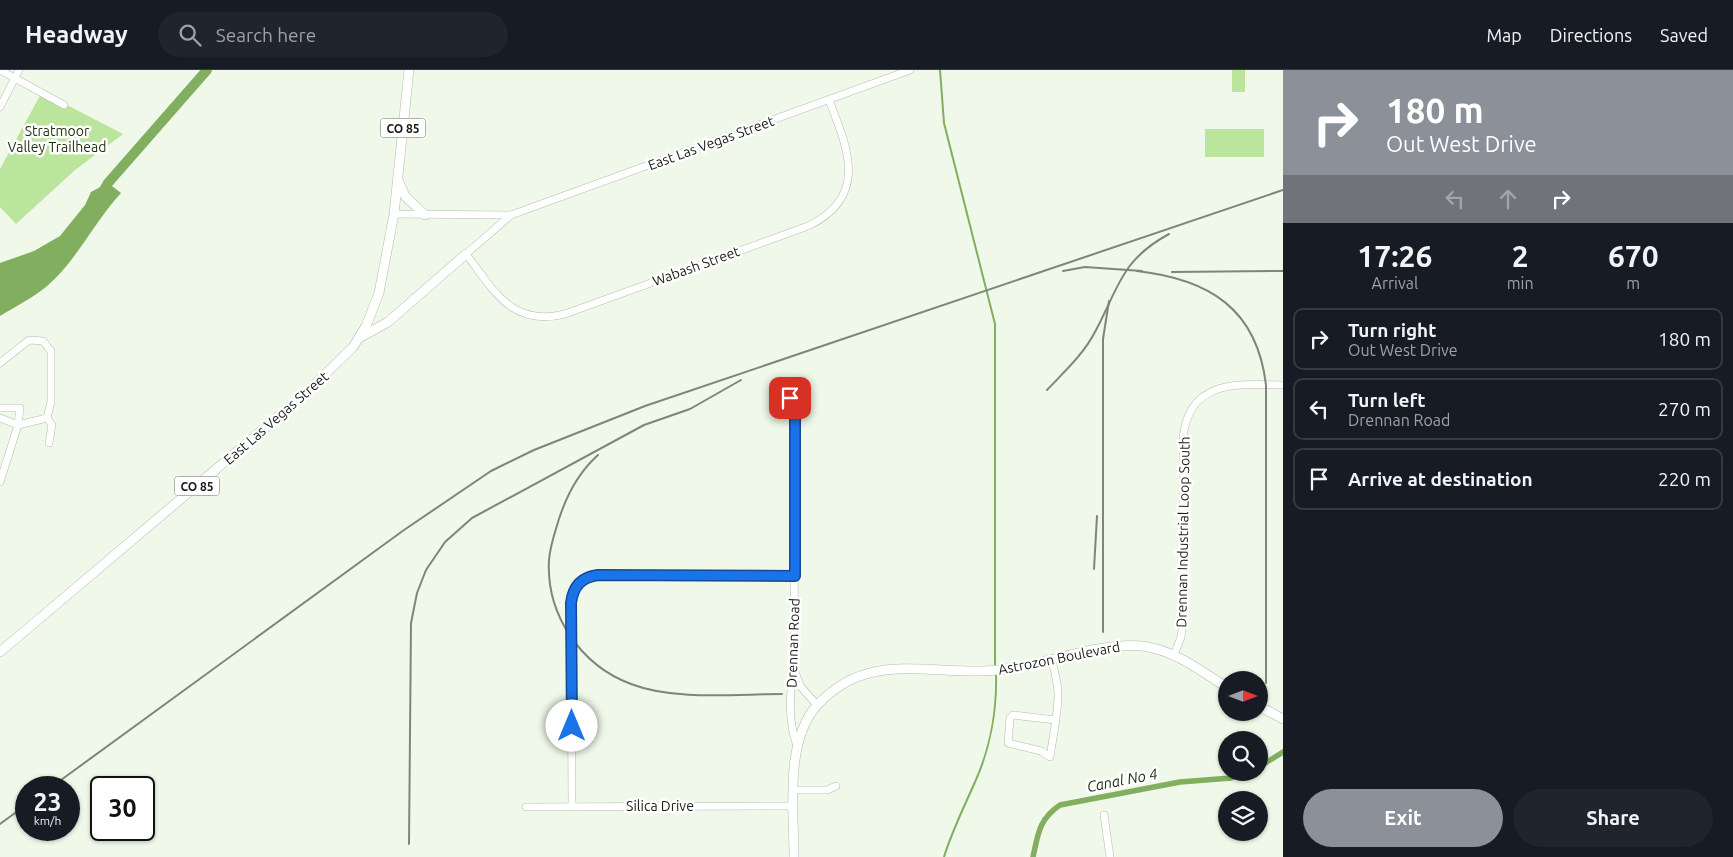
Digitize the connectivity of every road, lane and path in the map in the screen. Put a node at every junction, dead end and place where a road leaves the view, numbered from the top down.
1 (0, 70) edge
2 (19, 70) edge
3 (410, 70) edge
4 (910, 70) edge
5 (15, 78) junction
6 (829, 100) junction
7 (64, 105) dead end
8 (0, 107) edge
9 (397, 176) junction
10 (394, 214) junction
11 (425, 214) junction
12 (511, 215) junction
13 (466, 254) junction
14 (359, 338) junction
15 (0, 363) edge
16 (1283, 385) edge
17 (790, 398) dead end
18 (0, 408) edge
19 (0, 418) edge
20 (47, 418) junction
21 (18, 425) junction
22 (49, 443) dead end
23 (0, 482) edge
24 (795, 576) junction
25 (0, 652) edge
26 (1174, 655) junction
27 (1052, 660) junction
28 (794, 669) junction
29 (1218, 682) edge
30 (817, 705) junction
31 (1268, 711) edge
32 (1283, 719) edge
33 (1055, 720) junction
34 (797, 746) junction
35 (836, 786) dead end
36 (794, 790) junction
37 (572, 806) junction
38 (794, 806) junction
39 (526, 807) dead end
40 (1104, 815) dead end
41 (794, 857) edge
42 (1110, 857) edge

1 - 5 street
2 - 5 street
3 - 9 main road, CO 85
4 - 6 street, East Las Vegas Street
5 - 7 street
5 - 8 street
6 - 12 street, East Las Vegas Street
6 - 13 street, Wabash Street
9 - 10 main road, CO 85
9 - 11 main road
10 - 11 street, East Las Vegas Street
10 - 14 main road, East Las Vegas Street / CO 85
11 - 12 street, East Las Vegas Street
12 - 13 street, East Las Vegas Street
13 - 14 main road
14 - 25 main road, East Las Vegas Street / CO 85
15 - 20 street
16 - 26 street, Drennan Industrial Loop South
17 - 24 street, Drennan Road
18 - 21 street
19 - 21 street
20 - 21 street
20 - 22 street
21 - 23 street
24 - 28 street, Drennan Road
24 - 37 street
26 - 27 main road, Astrozon Boulevard
26 - 29 main road, Astrozon Boulevard
27 - 30 main road, Astrozon Boulevard
27 - 33 street
28 - 30 street
28 - 34 street, Drennan Road
30 - 34 main road, Astrozon Boulevard
31 - 32 main road
33 - 33 street
34 - 36 main road, Drennan Road
35 - 36 street
36 - 38 main road, Drennan Road
37 - 38 street, Silica Drive
37 - 39 street, Silica Drive
38 - 41 main road, Drennan Road
40 - 42 street

